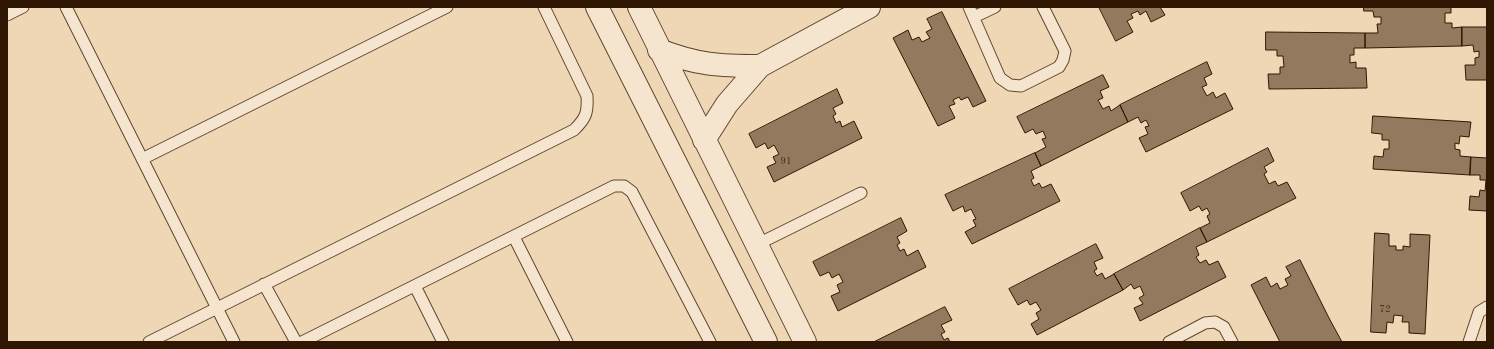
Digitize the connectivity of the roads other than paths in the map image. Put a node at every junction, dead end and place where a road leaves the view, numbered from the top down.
1 (23, 7) edge
2 (66, 7) edge
3 (447, 7) edge
4 (544, 7) edge
5 (597, 7) edge
6 (639, 7) edge
7 (869, 7) edge
8 (995, 7) edge
9 (1043, 7) edge
10 (972, 12) edge
11 (7, 15) edge
12 (659, 50) junction
13 (760, 66) junction
14 (704, 140) junction
15 (142, 159) junction
16 (861, 193) dead end
17 (514, 236) junction
18 (756, 245) junction
19 (264, 284) junction
20 (415, 286) junction
21 (1487, 306) edge
22 (217, 308) junction
23 (149, 342) edge
24 (234, 342) edge
25 (296, 342) edge
26 (302, 342) edge
27 (443, 342) edge
28 (567, 342) edge
29 (710, 342) edge
30 (766, 342) edge
31 (805, 342) edge
32 (1169, 342) edge
33 (1232, 342) edge
34 (1469, 342) edge

1 - 11 lane
2 - 15 lane
3 - 15 lane
4 - 19 lane
5 - 30 street
6 - 12 street
7 - 13 street
8 - 10 lane
9 - 10 lane
12 - 13 street
12 - 14 street
13 - 14 street
14 - 18 street
15 - 22 lane
16 - 18 lane
17 - 20 lane
17 - 28 lane
17 - 29 lane
18 - 31 street
19 - 22 lane
19 - 25 lane
20 - 26 lane
20 - 27 lane
21 - 34 lane
22 - 23 lane
22 - 24 lane
32 - 33 lane

